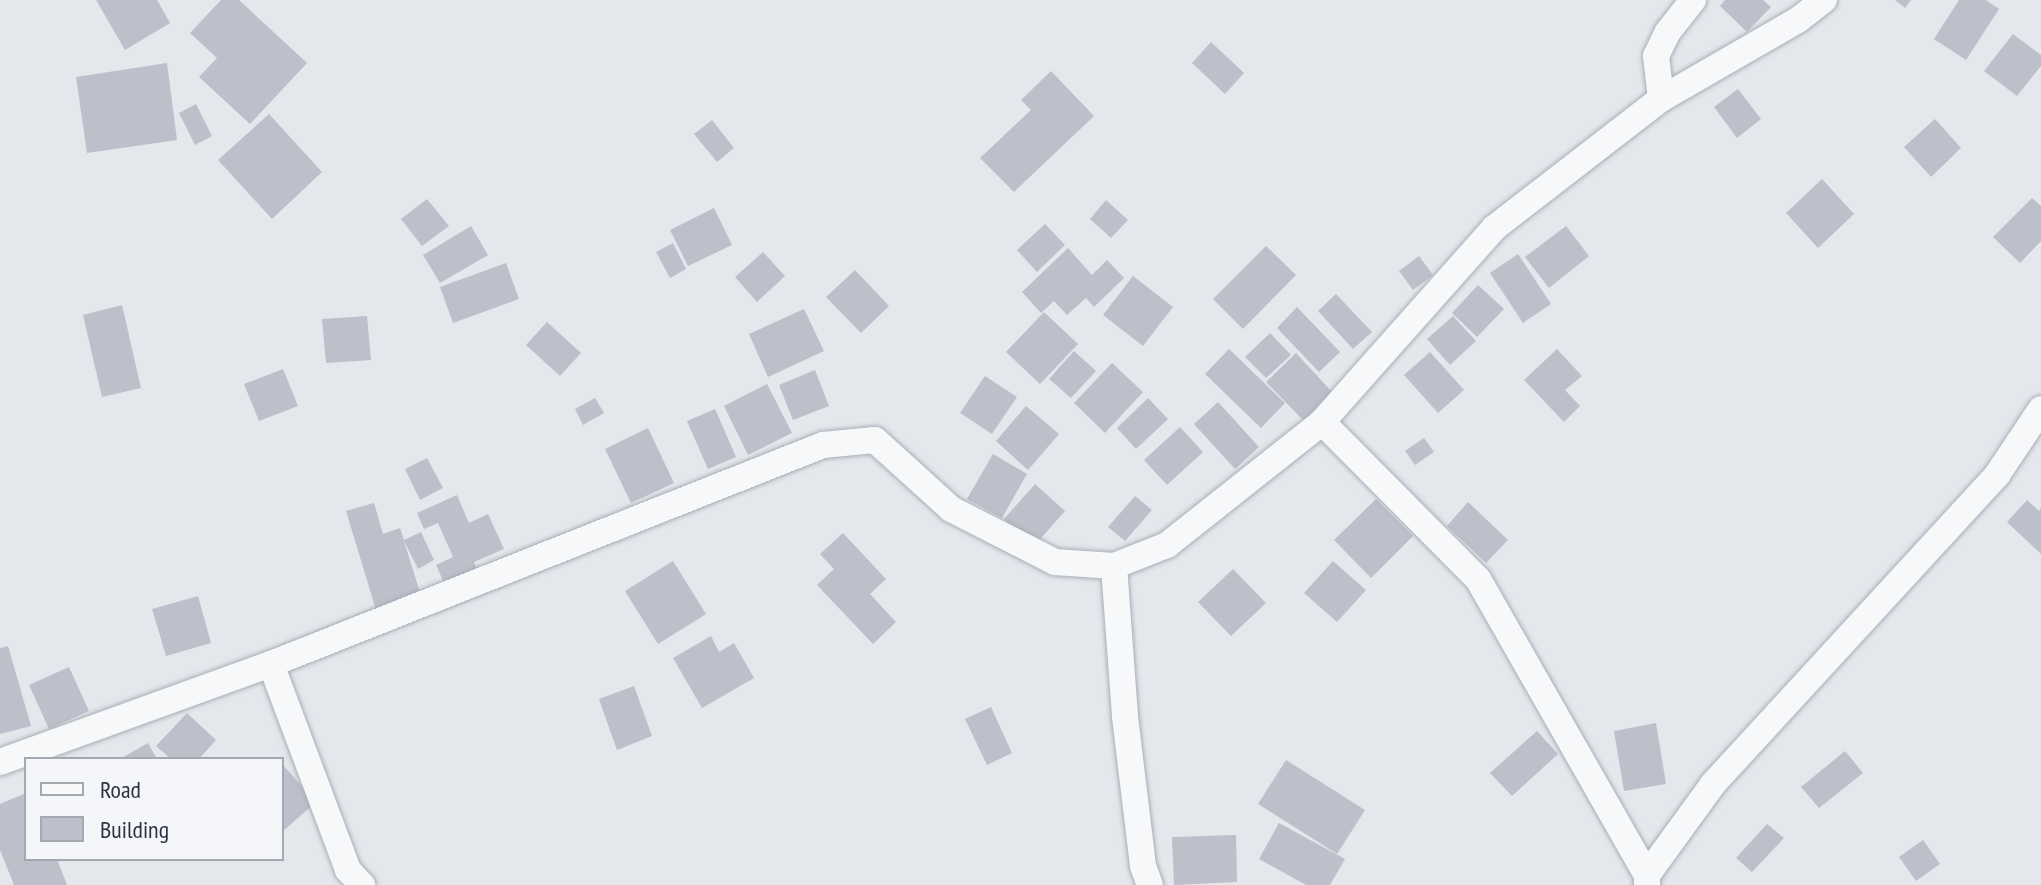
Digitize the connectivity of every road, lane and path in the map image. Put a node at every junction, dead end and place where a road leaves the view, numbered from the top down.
1 (1693, 0) edge
2 (1824, 0) edge
3 (1661, 99) junction
4 (2041, 409) edge
5 (1322, 422) junction
6 (1114, 566) junction
7 (271, 664) junction
8 (0, 762) edge
9 (1647, 880) edge
10 (362, 885) edge
11 (1150, 885) edge

1 - 3 street
2 - 3 street
3 - 5 street
4 - 9 street
5 - 6 street
5 - 9 street
6 - 7 street
6 - 11 street
7 - 8 street
7 - 10 street

